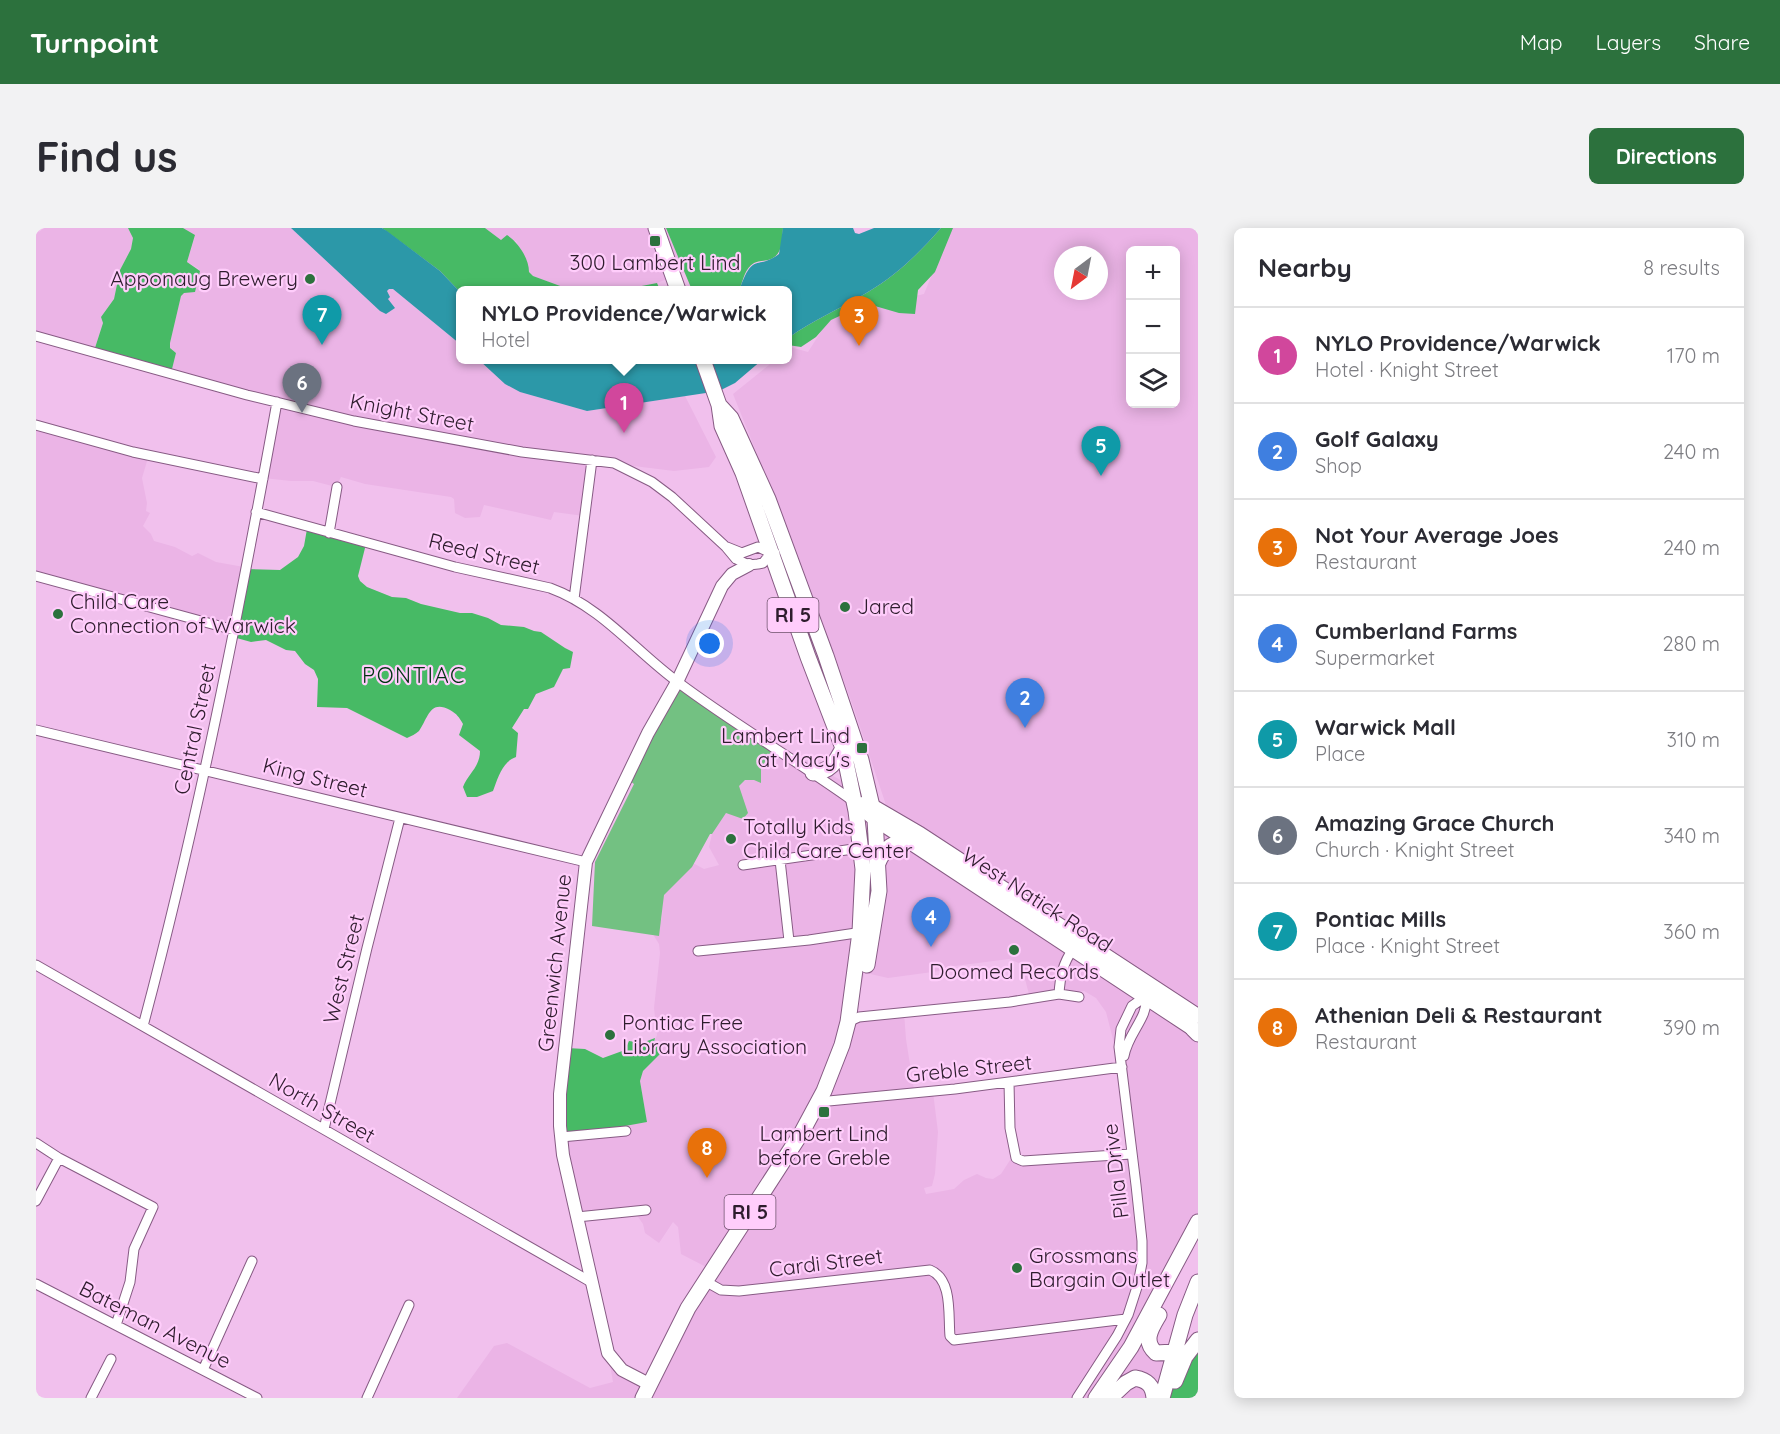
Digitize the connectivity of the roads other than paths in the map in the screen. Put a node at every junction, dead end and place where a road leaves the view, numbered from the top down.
1 (656, 228) edge
2 (676, 286) edge
3 (36, 336) edge
4 (704, 364) edge
5 (277, 402) junction
6 (36, 425) edge
7 (591, 460) junction
8 (263, 479) junction
9 (337, 487) dead end
10 (256, 512) junction
11 (329, 533) junction
12 (726, 547) junction
13 (779, 552) junction
14 (749, 565) junction
15 (36, 576) edge
16 (574, 598) junction
17 (234, 630) junction
18 (677, 682) junction
19 (36, 729) edge
20 (843, 748) junction
21 (206, 769) junction
22 (813, 773) junction
23 (854, 802) junction
24 (874, 812) junction
25 (400, 818) junction
26 (909, 841) junction
27 (860, 848) junction
28 (780, 860) junction
29 (586, 862) junction
30 (878, 862) junction
31 (743, 866) dead end
32 (856, 933) dead end
33 (789, 941) junction
34 (1073, 949) junction
35 (698, 951) dead end
36 (36, 965) edge
37 (1150, 992) junction
38 (1059, 994) junction
39 (1079, 997) dead end
40 (848, 1022) junction
41 (143, 1026) junction
42 (1197, 1028) edge
43 (1122, 1067) junction
44 (1009, 1082) junction
45 (818, 1102) junction
46 (324, 1129) junction
47 (626, 1131) dead end
48 (561, 1137) junction
49 (36, 1143) edge
50 (1131, 1154) junction
51 (59, 1158) junction
52 (36, 1201) edge
53 (646, 1210) dead end
54 (577, 1217) junction
55 (1198, 1222) edge
56 (1190, 1237) junction
57 (252, 1262) dead end
58 (705, 1281) junction
59 (591, 1282) junction
60 (1198, 1282) edge
61 (36, 1284) edge
62 (409, 1305) dead end
63 (1126, 1319) junction
64 (116, 1325) junction
65 (1198, 1340) edge
66 (1174, 1352) junction
67 (111, 1359) dead end
68 (203, 1370) junction
69 (646, 1391) edge
70 (91, 1398) edge
71 (258, 1398) edge
72 (367, 1398) edge
73 (1077, 1398) edge
74 (1096, 1398) edge
75 (1110, 1398) edge
76 (1154, 1398) edge
77 (1162, 1398) edge
78 (1168, 1398) edge

1 - 2 main road
3 - 5 street, Knight Street
4 - 13 main road, RI 5
5 - 7 street, Knight Street
5 - 8 street, Central Street
6 - 8 street
7 - 12 street, Knight Street
7 - 16 street
8 - 10 street, Central Street
9 - 11 street
10 - 11 street, Reed Street
10 - 17 street, Central Street
11 - 16 street, Reed Street
12 - 13 street
12 - 14 street, Knight Street
13 - 14 street
13 - 20 main road, RI 5
13 - 24 main road, RI 5
14 - 18 street, Greenwich Avenue
15 - 17 street
16 - 18 street, Reed Street
17 - 21 street, Central Street
18 - 22 street, West Natick Road
18 - 29 street, Greenwich Avenue
19 - 21 street, King Street
20 - 22 main road
20 - 23 main road, RI 5
21 - 25 street, King Street
21 - 41 street, Central Street
22 - 23 street, West Natick Road
23 - 24 main road, West Natick Road
23 - 27 main road, RI 5
24 - 26 main road, West Natick Road
24 - 30 main road, RI 5
24 - 37 main road, West Natick Road
25 - 29 street, King Street
25 - 46 street, West Street
26 - 30 main road
26 - 34 main road, West Natick Road
27 - 28 street
27 - 40 main road, RI 5
28 - 31 street
28 - 33 street
29 - 48 street, Greenwich Avenue
30 - 40 main road, RI 5
32 - 33 street
33 - 35 street
34 - 37 main road, West Natick Road
34 - 38 street
36 - 41 street, North Street
37 - 42 main road, West Natick Road
37 - 43 street, Pilla Drive
37 - 43 street, Pilla Drive
38 - 39 street
38 - 40 street
40 - 45 main road, RI 5
41 - 46 street, North Street
43 - 44 street, Greble Street
43 - 50 street, Pilla Drive
44 - 45 street, Greble Street
44 - 50 street
45 - 58 main road, RI 5
46 - 59 street, North Street
47 - 48 street
48 - 54 street, Greenwich Avenue
49 - 51 street
50 - 63 street, Pilla Drive
51 - 52 street
51 - 64 street
53 - 54 street
54 - 59 street, Greenwich Avenue
55 - 56 main road
56 - 66 main road
56 - 74 main road
57 - 68 street
58 - 63 street, Cardi Street
58 - 69 main road, RI 5
59 - 69 street, Greenwich Avenue
60 - 66 main road
61 - 64 street, Bateman Avenue
62 - 72 street
63 - 73 street, Pilla Drive
64 - 68 street, Bateman Avenue
65 - 78 main road
66 - 77 main road
67 - 70 street
68 - 71 street, Bateman Avenue
75 - 76 main road

